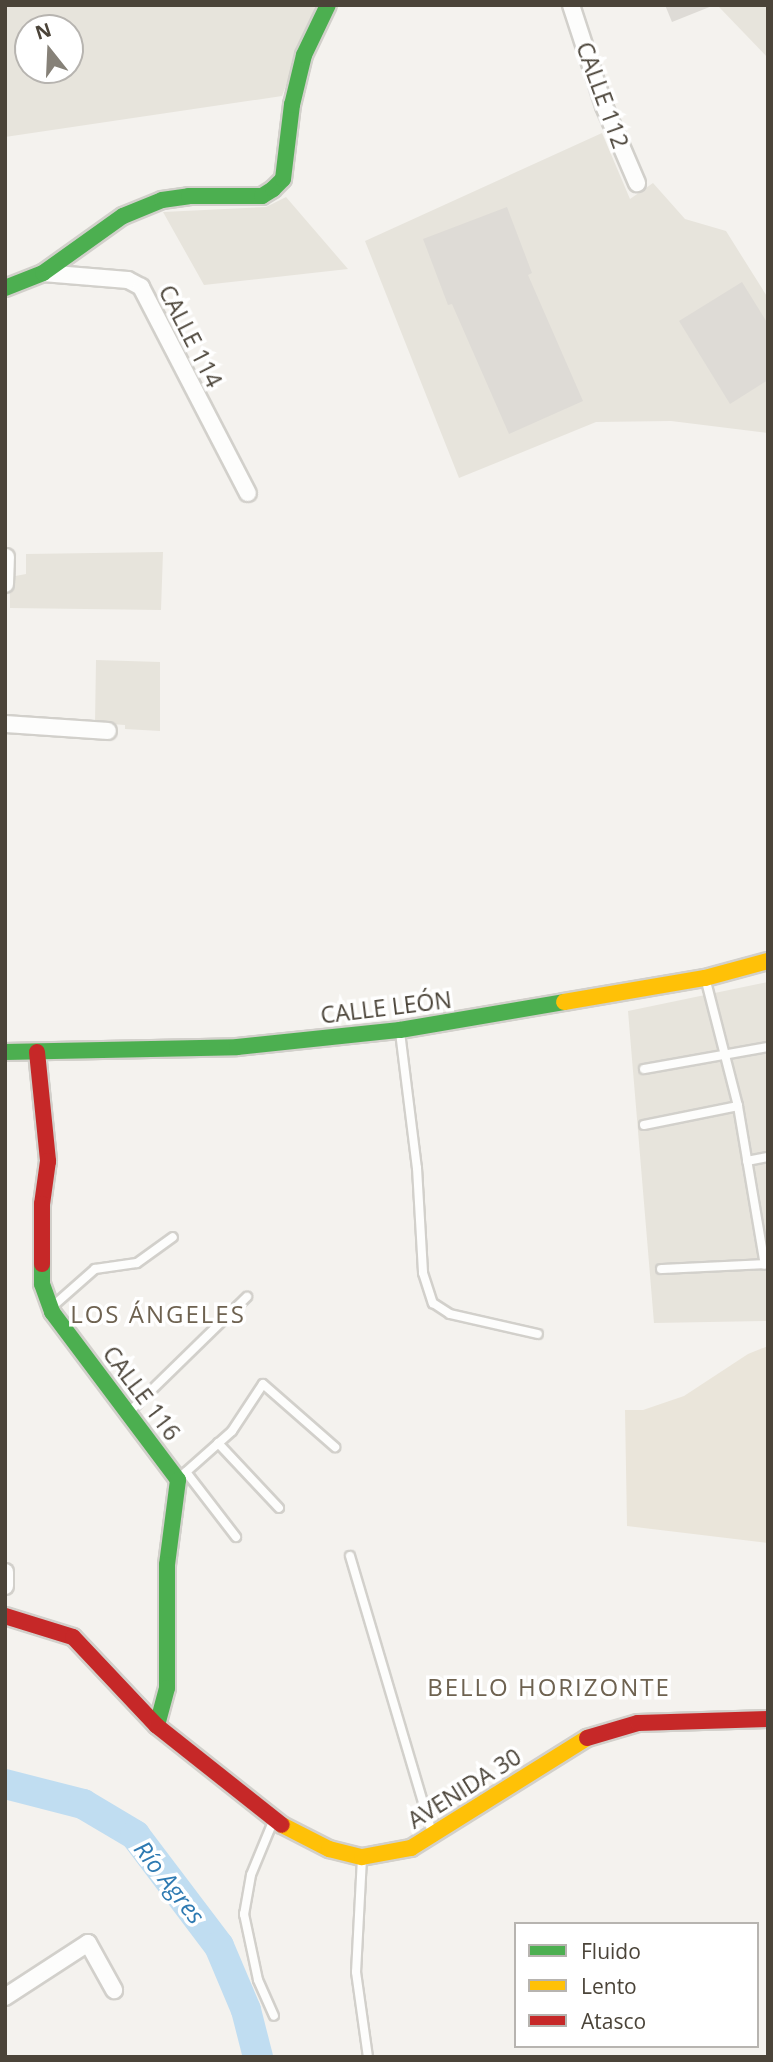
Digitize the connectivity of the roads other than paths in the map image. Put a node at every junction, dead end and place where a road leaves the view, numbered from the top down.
1 (328, 5) edge
2 (570, 5) edge
3 (637, 183) dead end
4 (43, 273) junction
5 (5, 288) edge
6 (247, 494) dead end
7 (6, 557) edge
8 (5, 584) edge
9 (5, 724) edge
10 (108, 731) dead end
11 (768, 961) edge
12 (705, 978) junction
13 (400, 1030) junction
14 (768, 1047) edge
15 (5, 1052) edge
16 (37, 1052) junction
17 (724, 1055) junction
18 (644, 1069) dead end
19 (738, 1106) junction
20 (644, 1125) dead end
21 (768, 1157) edge
22 (747, 1161) junction
23 (173, 1237) dead end
24 (766, 1264) edge
25 (661, 1269) dead end
26 (247, 1297) dead end
27 (50, 1308) junction
28 (538, 1334) dead end
29 (128, 1412) junction
30 (218, 1443) junction
31 (335, 1447) dead end
32 (182, 1476) junction
33 (279, 1508) dead end
34 (236, 1537) dead end
35 (350, 1556) dead end
36 (5, 1572) edge
37 (5, 1586) edge
38 (5, 1616) edge
39 (768, 1719) edge
40 (157, 1726) junction
41 (273, 1821) junction
42 (433, 1836) junction
43 (362, 1857) junction
44 (114, 1990) dead end
45 (5, 1997) edge
46 (274, 2017) dead end
47 (368, 2057) edge

1 - 4 street
2 - 3 street, CALLE 112
4 - 5 street
4 - 6 street, CALLE 114
7 - 8 street
9 - 10 street
11 - 12 street, CALLE LEÓN
12 - 13 street, CALLE LEÓN
12 - 17 lane
13 - 16 street, CALLE LEÓN
13 - 28 lane
14 - 17 lane
15 - 16 street, CALLE LEÓN
16 - 27 street, CALLE 116
17 - 18 lane
17 - 19 lane
19 - 20 lane
19 - 22 lane
21 - 22 lane
22 - 24 lane
23 - 27 lane
24 - 25 lane
26 - 29 lane
27 - 29 street, CALLE 116
29 - 32 street, CALLE 116
30 - 31 lane
30 - 32 lane
30 - 33 lane
32 - 34 lane
32 - 40 street
35 - 42 lane
36 - 37 street
38 - 40 street, AVENIDA 30
39 - 42 street, AVENIDA 30
40 - 41 street, AVENIDA 30
41 - 43 street, AVENIDA 30
41 - 46 lane
42 - 43 street, AVENIDA 30
43 - 47 lane
44 - 45 street

